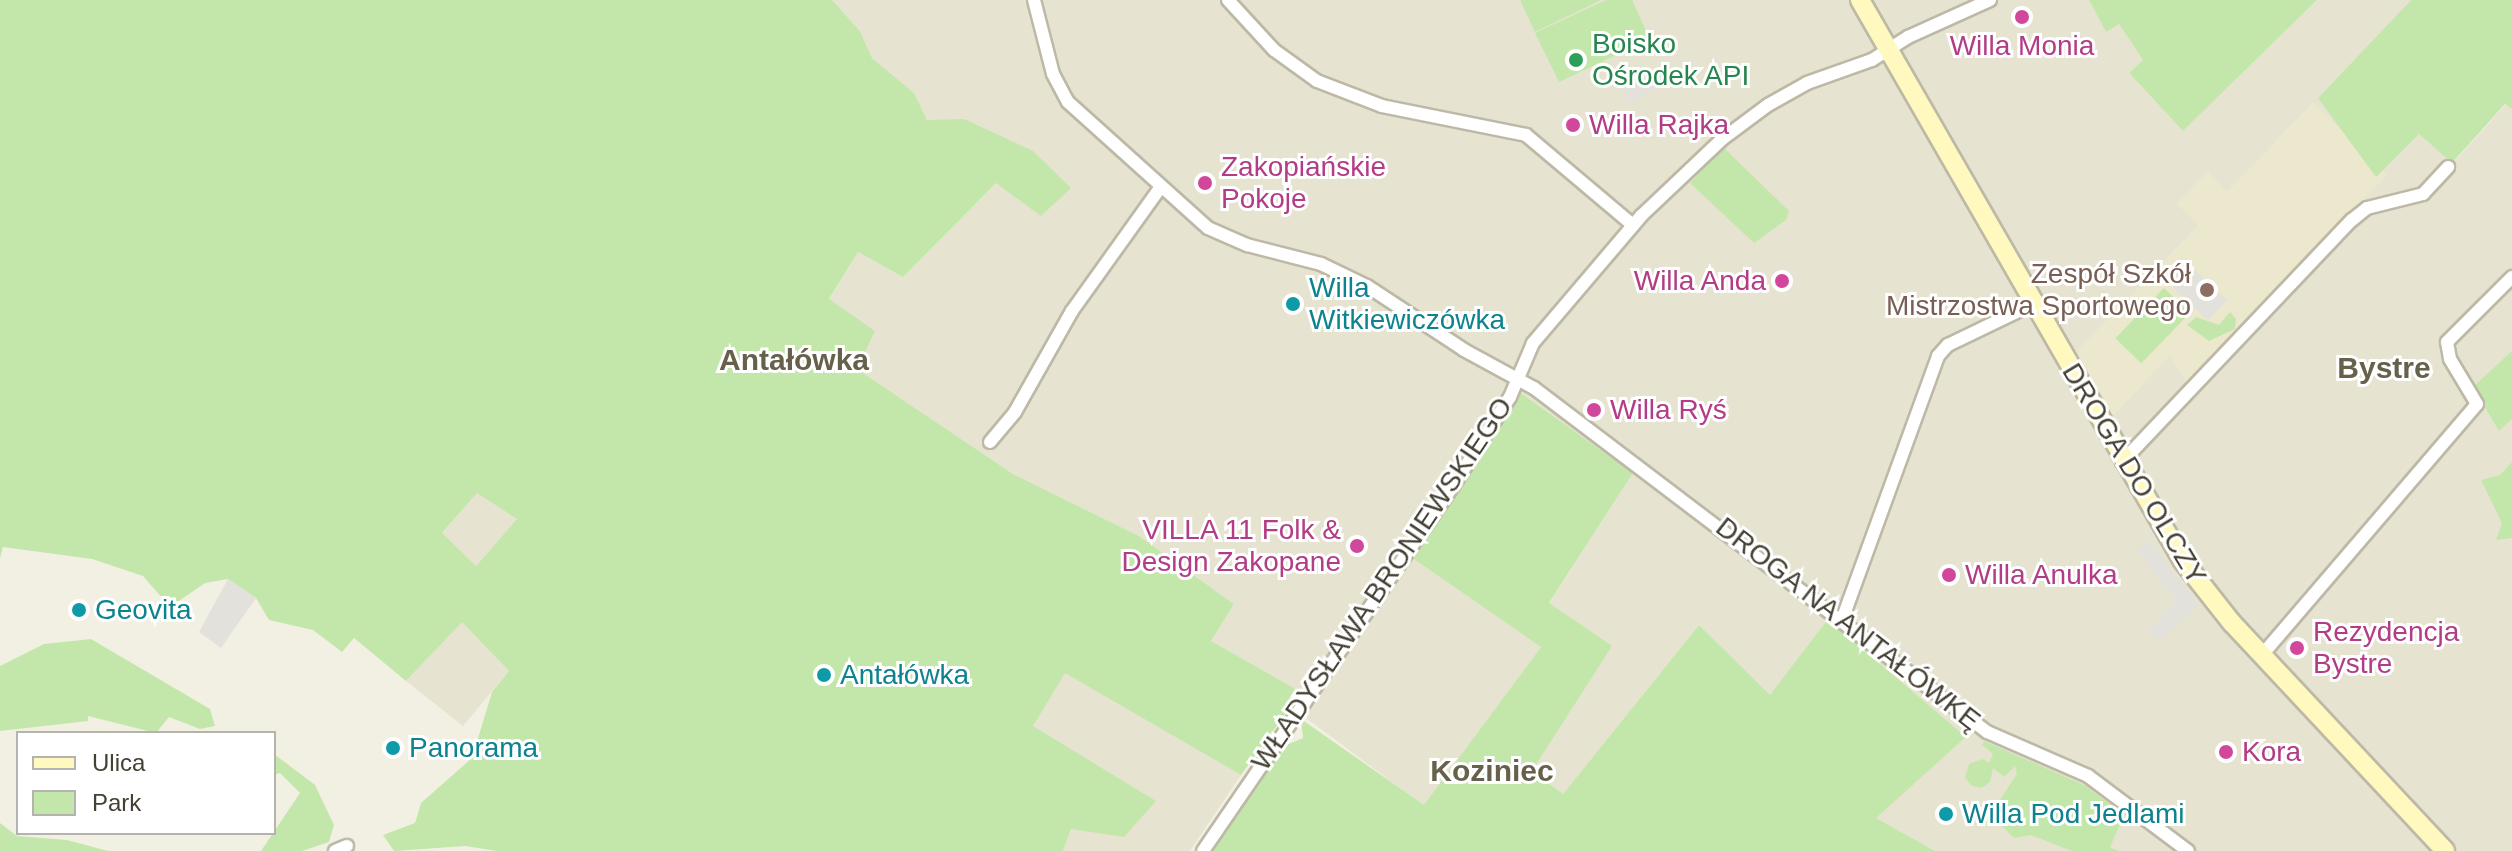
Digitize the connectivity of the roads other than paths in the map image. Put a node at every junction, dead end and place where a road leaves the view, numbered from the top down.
1 (1034, 0) edge
2 (1228, 0) edge
3 (1860, 0) edge
4 (1990, 0) edge
5 (1888, 49) junction
6 (2448, 167) dead end
7 (1160, 188) junction
8 (1633, 225) junction
9 (2512, 277) edge
10 (2033, 304) junction
11 (1518, 379) junction
12 (990, 442) dead end
13 (2122, 462) junction
14 (1842, 620) junction
15 (2262, 655) junction
16 (1203, 851) edge
17 (2188, 851) edge
18 (2445, 851) edge

1 - 7 street
2 - 8 street
3 - 5 street, DROGA DO OLCZY
4 - 5 street, WŁADYSŁAWA BRONIEWSKIEGO
5 - 8 street, WŁADYSŁAWA BRONIEWSKIEGO
5 - 10 street, DROGA DO OLCZY
6 - 13 street
7 - 11 street
7 - 12 street
8 - 11 street, WŁADYSŁAWA BRONIEWSKIEGO
9 - 15 street
10 - 13 street, DROGA DO OLCZY
10 - 14 street
11 - 14 street, DROGA NA ANTAŁÓWKĘ
11 - 16 street, WŁADYSŁAWA BRONIEWSKIEGO
13 - 15 street, DROGA DO OLCZY
14 - 17 street, DROGA NA ANTAŁÓWKĘ
15 - 18 street, DROGA DO OLCZY

